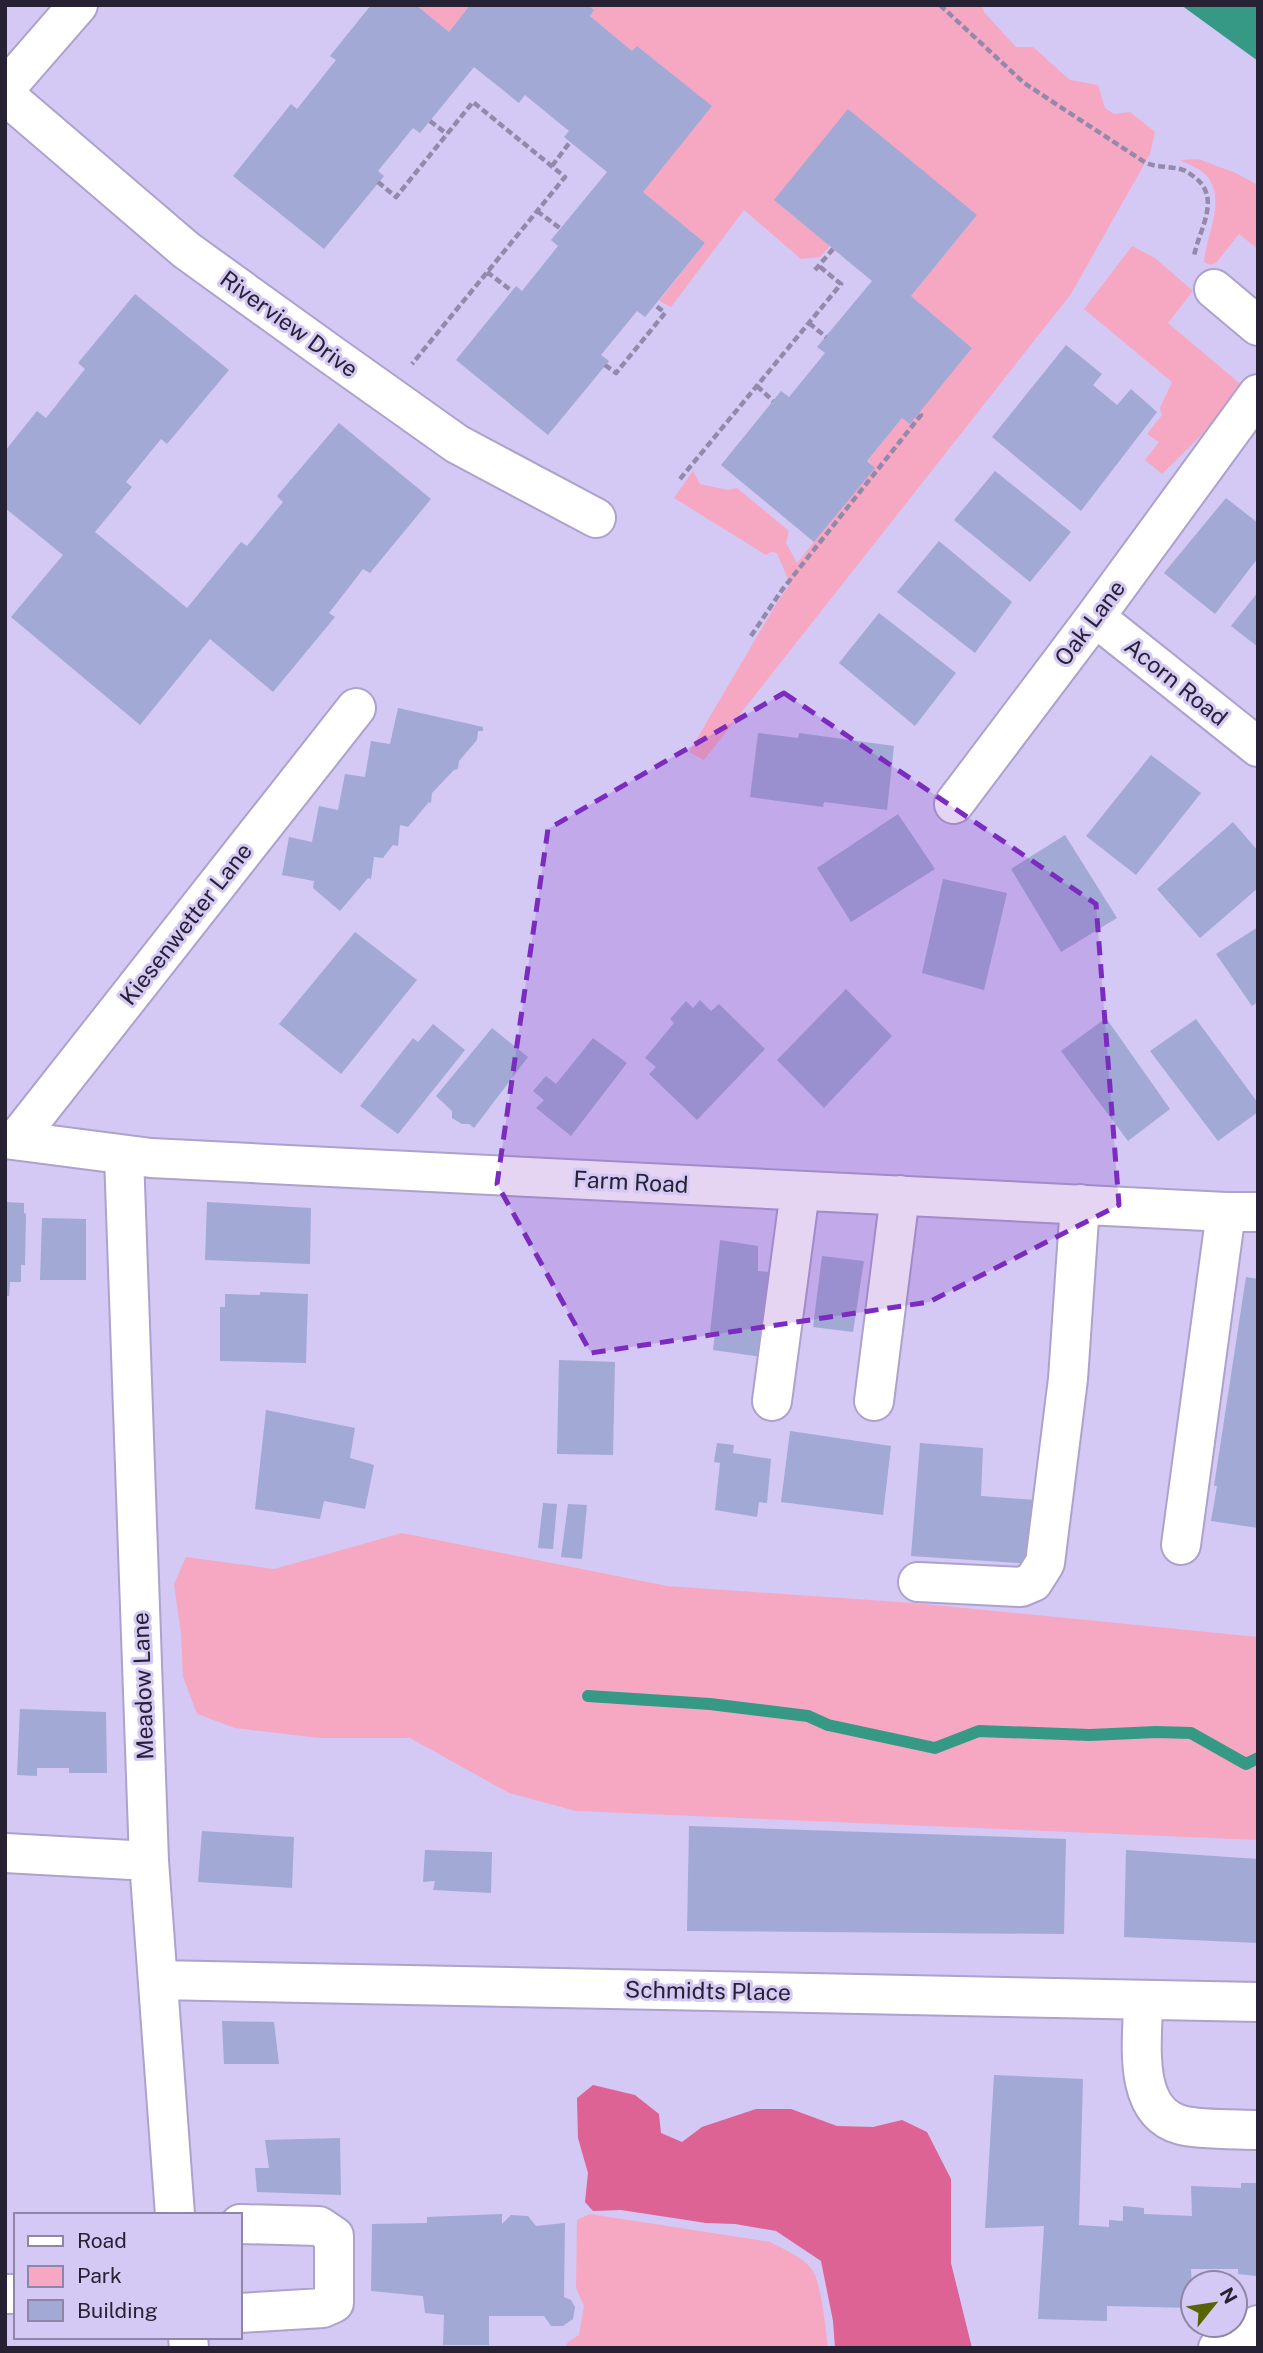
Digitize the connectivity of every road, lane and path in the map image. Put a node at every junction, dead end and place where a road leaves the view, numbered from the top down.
1 (78, 5) edge
2 (940, 5) edge
3 (5, 92) edge
4 (430, 121) dead end
5 (447, 134) junction
6 (570, 142) dead end
7 (552, 166) junction
8 (378, 182) dead end
9 (537, 211) junction
10 (561, 229) dead end
11 (833, 249) dead end
12 (487, 272) junction
13 (1206, 277) joint
14 (512, 291) dead end
15 (655, 305) dead end
16 (809, 323) junction
17 (1258, 326) edge
18 (826, 337) dead end
19 (606, 365) dead end
20 (408, 370) dead end
21 (757, 386) junction
22 (1258, 394) edge
23 (773, 401) dead end
24 (919, 413) dead end
25 (680, 479) dead end
26 (596, 518) dead end
27 (1095, 617) junction
28 (751, 636) dead end
29 (356, 708) dead end
30 (1258, 747) edge
31 (954, 804) dead end
32 (11, 1139) edge
33 (124, 1156) junction
34 (800, 1191) junction
35 (900, 1195) junction
36 (1080, 1204) junction
37 (1242, 1212) edge
38 (772, 1401) dead end
39 (874, 1401) dead end
40 (1181, 1545) dead end
41 (918, 1582) dead end
42 (5, 1853) edge
43 (149, 1861) junction
44 (158, 1980) junction
45 (1143, 2000) junction
46 (1258, 2002) edge
47 (1258, 2130) edge
48 (175, 2213) edge
49 (242, 2224) edge
50 (242, 2313) edge
51 (1258, 2325) edge
52 (1218, 2348) edge

1 - 3 street
2 - 13 path
3 - 26 street, Riverview Drive
4 - 5 path
5 - 7 path
5 - 8 path
6 - 7 path
7 - 9 path
9 - 10 path
9 - 12 path
11 - 16 path
12 - 14 path
12 - 20 path
13 - 17 street
15 - 19 path
16 - 18 path
16 - 21 path
21 - 23 path
21 - 25 path
22 - 27 street, Oak Lane
24 - 28 path
27 - 30 street, Acorn Road
27 - 31 street, Oak Lane
29 - 32 street, Kiesenwetter Lane
32 - 33 street, Farm Road
33 - 34 street, Farm Road
33 - 43 street, Meadow Lane
34 - 35 street, Farm Road
34 - 38 street
35 - 36 street, Farm Road
35 - 39 street
36 - 37 street, Farm Road
36 - 41 street
37 - 40 street
42 - 43 street
43 - 44 street, Meadow Lane
44 - 45 street, Schmidts Place
44 - 48 street, Meadow Lane
45 - 46 street, Schmidts Place
45 - 47 street
49 - 50 street
51 - 52 street

